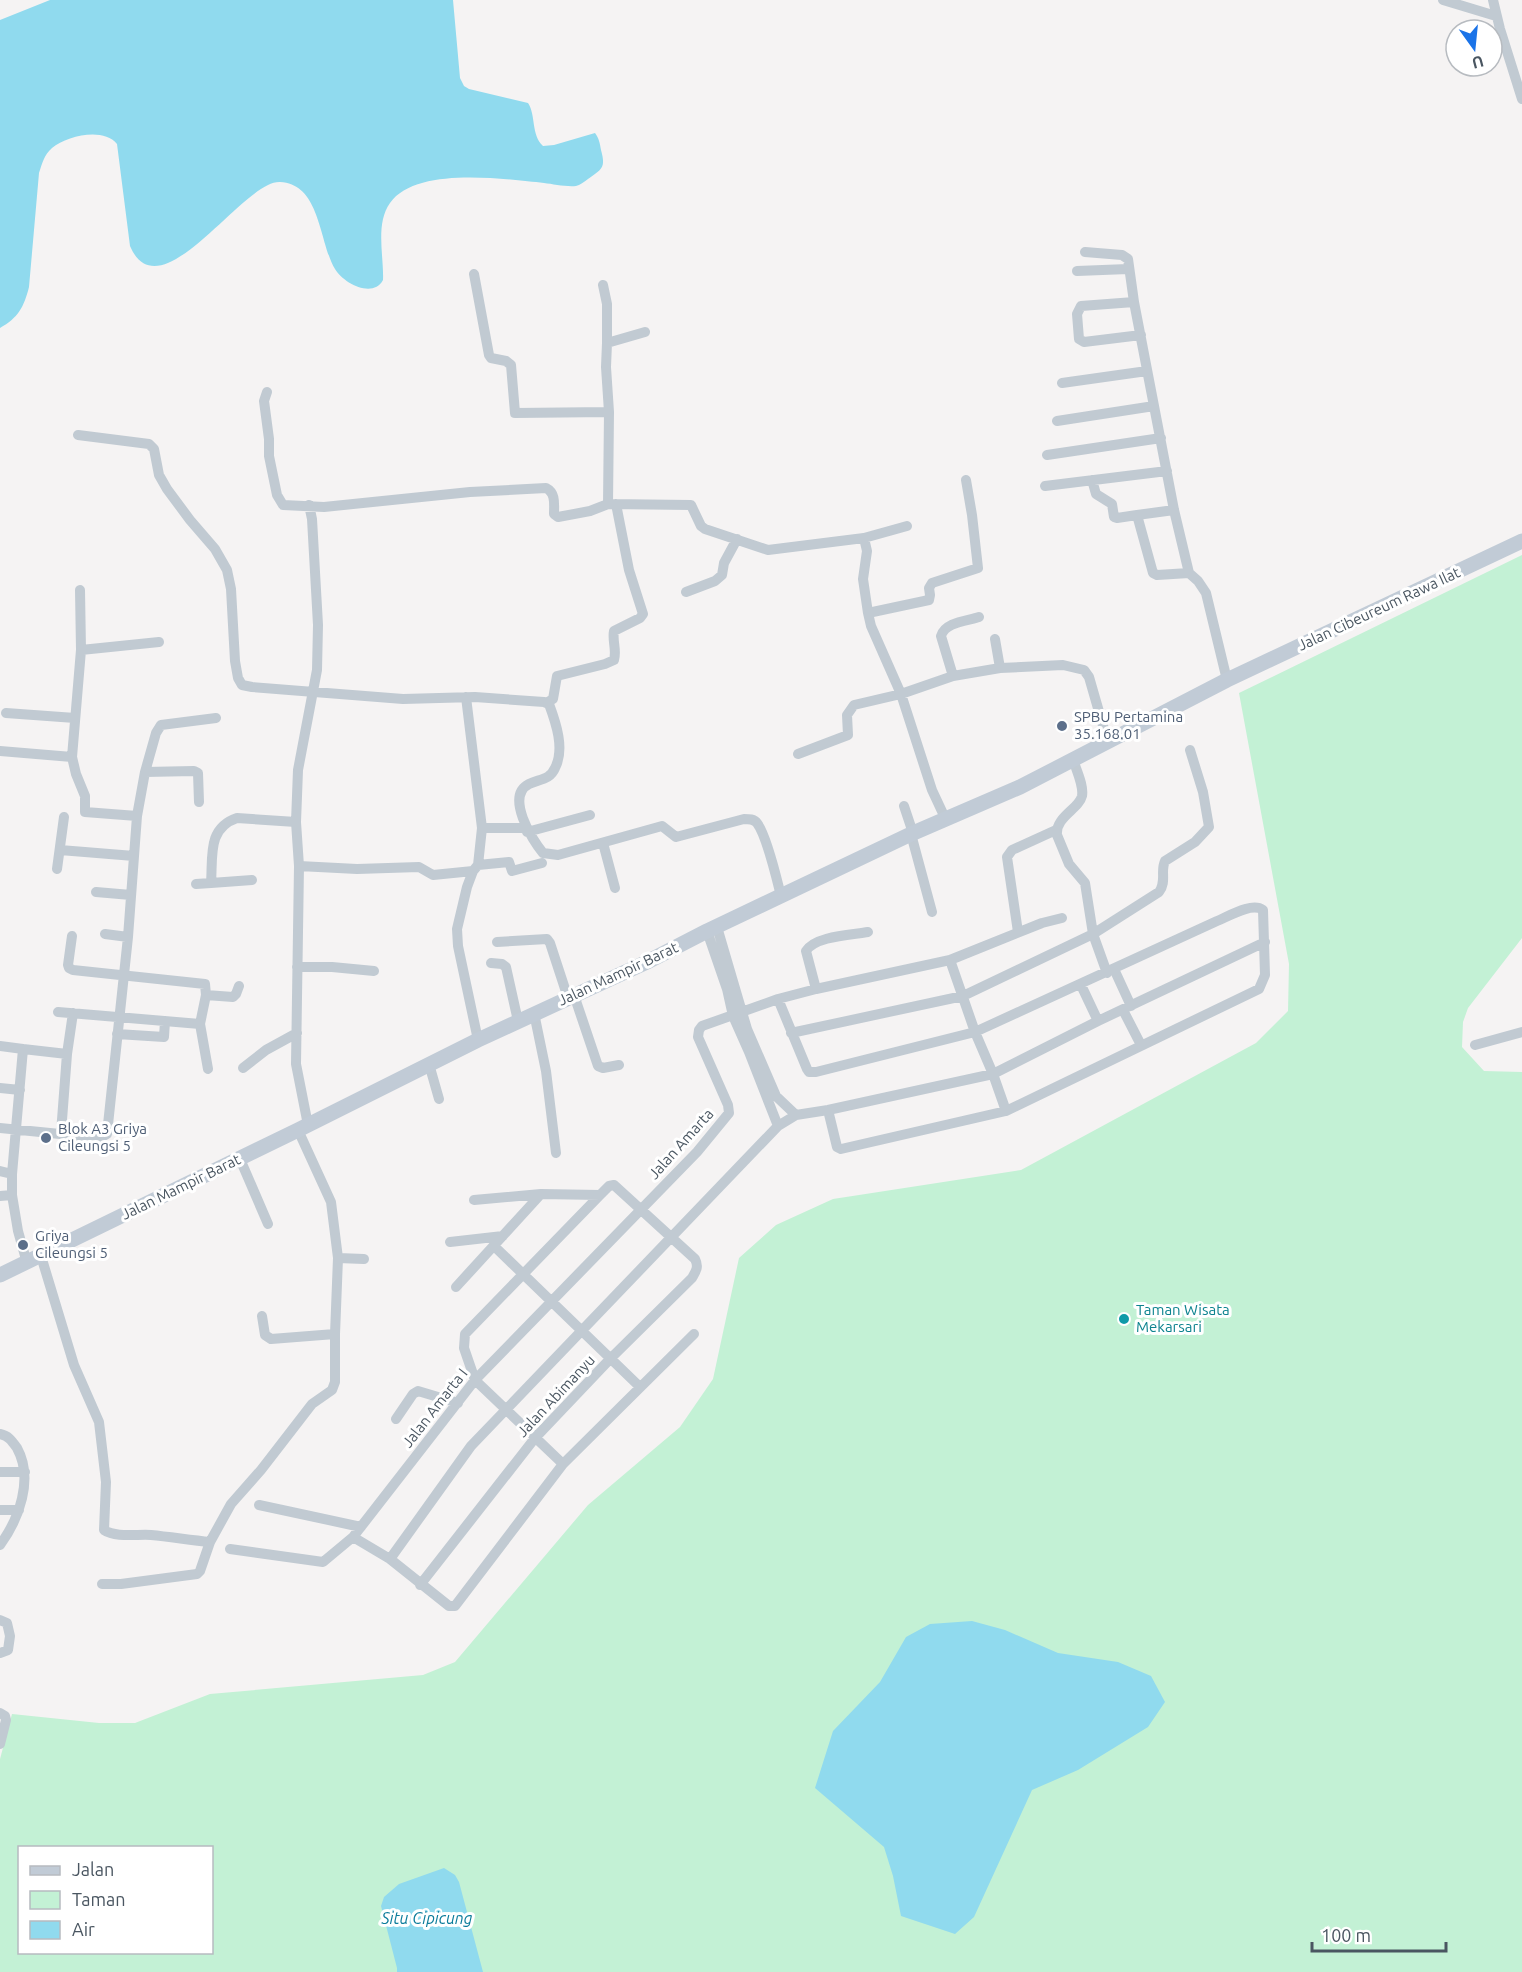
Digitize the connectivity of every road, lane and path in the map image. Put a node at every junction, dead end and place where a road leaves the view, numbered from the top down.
1 (1443, 0) edge
2 (1493, 0) edge
3 (1496, 16) junction
4 (1522, 99) edge
5 (1085, 252) dead end
6 (1128, 269) junction
7 (1077, 272) dead end
8 (474, 274) dead end
9 (603, 285) dead end
10 (1134, 302) junction
11 (645, 332) dead end
12 (1141, 335) junction
13 (608, 344) junction
14 (1147, 371) junction
15 (1062, 383) dead end
16 (267, 392) dead end
17 (1154, 406) junction
18 (609, 412) junction
19 (1057, 421) dead end
20 (78, 435) dead end
21 (1161, 438) junction
22 (1047, 455) dead end
23 (1167, 471) junction
24 (966, 480) dead end
25 (1092, 480) junction
26 (1045, 486) dead end
27 (612, 504) junction
28 (309, 505) junction
29 (1174, 510) junction
30 (1137, 515) junction
31 (907, 526) dead end
32 (864, 537) junction
33 (737, 539) junction
34 (1522, 541) edge
35 (1189, 573) junction
36 (80, 590) dead end
37 (686, 592) dead end
38 (868, 613) junction
39 (980, 617) dead end
40 (996, 639) dead end
41 (159, 642) dead end
42 (81, 650) junction
43 (1000, 668) junction
44 (953, 676) junction
45 (1232, 678) junction
46 (314, 692) junction
47 (901, 694) junction
48 (466, 697) junction
49 (546, 703) junction
50 (6, 713) dead end
51 (75, 718) junction
52 (216, 718) dead end
53 (1108, 743) junction
54 (1190, 750) dead end
55 (0, 751) edge
56 (798, 754) dead end
57 (72, 757) junction
58 (1073, 759) junction
59 (145, 772) junction
60 (199, 802) dead end
61 (904, 806) dead end
62 (590, 815) dead end
63 (137, 816) junction
64 (64, 817) dead end
65 (946, 820) junction
66 (296, 822) junction
67 (482, 828) junction
68 (526, 830) junction
69 (1056, 830) junction
70 (912, 833) junction
71 (603, 843) junction
72 (60, 850) junction
73 (134, 856) junction
74 (542, 863) dead end
75 (299, 866) junction
76 (475, 868) junction
77 (57, 869) dead end
78 (252, 880) dead end
79 (211, 883) junction
80 (196, 884) dead end
81 (615, 888) dead end
82 (96, 892) dead end
83 (130, 895) junction
84 (781, 897) junction
85 (932, 912) dead end
86 (1062, 918) dead end
87 (712, 929) junction
88 (868, 932) dead end
89 (1018, 932) junction
90 (105, 934) dead end
91 (1093, 934) junction
92 (72, 936) dead end
93 (128, 937) junction
94 (497, 942) dead end
95 (1265, 942) junction
96 (950, 960) junction
97 (491, 963) dead end
98 (297, 967) junction
99 (374, 971) dead end
100 (1110, 971) junction
101 (124, 976) junction
102 (1081, 985) junction
103 (239, 986) dead end
104 (816, 989) junction
105 (206, 995) junction
106 (963, 996) junction
107 (571, 997) junction
108 (778, 999) junction
109 (1127, 1008) junction
110 (58, 1012) dead end
111 (73, 1013) junction
112 (534, 1013) junction
113 (737, 1015) junction
114 (118, 1017) junction
115 (165, 1021) junction
116 (518, 1021) junction
117 (1098, 1021) junction
118 (200, 1024) junction
119 (975, 1032) junction
120 (1522, 1032) edge
121 (297, 1033) junction
122 (791, 1033) junction
123 (117, 1034) junction
124 (478, 1040) junction
125 (1475, 1045) dead end
126 (0, 1046) edge
127 (1142, 1046) junction
128 (23, 1049) junction
129 (67, 1054) junction
130 (429, 1064) junction
131 (619, 1065) dead end
132 (208, 1068) dead end
133 (243, 1068) dead end
134 (993, 1074) junction
135 (0, 1088) edge
136 (20, 1090) junction
137 (772, 1098) junction
138 (439, 1099) dead end
139 (828, 1110) junction
140 (1005, 1111) junction
141 (796, 1115) junction
142 (778, 1126) junction
143 (0, 1128) edge
144 (303, 1128) junction
145 (16, 1129) junction
146 (61, 1133) junction
147 (556, 1153) dead end
148 (240, 1159) junction
149 (0, 1172) edge
150 (12, 1174) junction
151 (541, 1194) junction
152 (12, 1195) junction
153 (600, 1195) junction
154 (0, 1196) edge
155 (474, 1200) dead end
156 (641, 1208) junction
157 (268, 1224) dead end
158 (503, 1236) junction
159 (673, 1237) junction
160 (450, 1242) dead end
161 (494, 1246) junction
162 (41, 1256) junction
163 (338, 1258) junction
164 (364, 1259) dead end
165 (27, 1263) junction
166 (0, 1275) edge
167 (524, 1275) junction
168 (456, 1287) dead end
169 (552, 1302) junction
170 (262, 1316) dead end
171 (582, 1330) junction
172 (335, 1334) junction
173 (694, 1334) dead end
174 (611, 1358) junction
175 (475, 1380) junction
176 (640, 1387) junction
177 (458, 1403) junction
178 (505, 1410) junction
179 (396, 1419) dead end
180 (0, 1434) edge
181 (535, 1438) junction
182 (563, 1464) junction
183 (0, 1472) edge
184 (25, 1472) junction
185 (260, 1505) dead end
186 (0, 1510) edge
187 (19, 1510) junction
188 (361, 1527) junction
189 (353, 1537) junction
190 (210, 1542) junction
191 (0, 1545) edge
192 (230, 1549) dead end
193 (390, 1560) junction
194 (102, 1584) dead end
195 (420, 1585) junction
196 (0, 1620) edge
197 (0, 1653) edge
198 (0, 1713) edge
199 (0, 1744) edge

1 - 3 street
2 - 3 street
3 - 4 street
5 - 6 street
6 - 7 street
6 - 10 street
8 - 18 street
9 - 13 street
10 - 12 street
10 - 12 street
11 - 13 street
12 - 14 street
13 - 18 street
14 - 15 street
14 - 17 street
16 - 28 street
17 - 19 street
17 - 21 street
18 - 27 street
20 - 46 street
21 - 22 street
21 - 23 street
23 - 25 street
23 - 29 street
24 - 38 street
25 - 26 street
25 - 30 street
27 - 28 street
27 - 33 street
27 - 49 street
28 - 46 street
29 - 30 street
29 - 35 street
30 - 35 street
31 - 32 street
32 - 33 street
32 - 38 street
33 - 37 street
34 - 45 street, Jalan Cibeureum Rawa Ilat
35 - 45 street
36 - 42 street
38 - 47 street
39 - 44 street
40 - 43 street
41 - 42 street
42 - 51 street
43 - 44 street
43 - 53 street
44 - 47 street
45 - 53 street, Jalan Mampir Barat
46 - 48 street
46 - 66 street
47 - 56 street
47 - 65 street
48 - 49 street
48 - 67 street
49 - 68 street
50 - 51 street
51 - 57 street
52 - 59 street
53 - 58 street, Jalan Mampir Barat
54 - 91 street
55 - 57 street
57 - 63 street
58 - 65 street, Jalan Mampir Barat
58 - 69 street
59 - 60 street
59 - 63 street
61 - 70 street
62 - 68 street
63 - 73 street
64 - 72 street
65 - 70 street, Jalan Mampir Barat
66 - 75 street
66 - 79 street
67 - 68 street
67 - 76 street
68 - 71 street
69 - 89 street
69 - 91 street
70 - 84 street, Jalan Mampir Barat
70 - 85 street
71 - 81 street
71 - 84 street
72 - 73 street
72 - 77 street
73 - 83 street
74 - 76 street
75 - 76 street
75 - 98 street
76 - 124 street
78 - 79 street
79 - 80 street
82 - 83 street
83 - 93 street
84 - 87 street, Jalan Mampir Barat
86 - 89 street
87 - 107 street, Jalan Mampir Barat
87 - 113 street
88 - 104 street
89 - 96 street
90 - 93 street
91 - 100 street
91 - 106 street
92 - 101 street
93 - 101 street
94 - 107 street
95 - 100 street
95 - 109 street
95 - 127 street
96 - 104 street
96 - 106 street
97 - 116 street
98 - 99 street
98 - 121 street
100 - 102 street
100 - 109 street
101 - 105 street
101 - 114 street
102 - 117 street
102 - 119 street
103 - 105 street
104 - 108 street
105 - 118 street
106 - 119 street
106 - 122 street
107 - 112 street, Jalan Mampir Barat
107 - 131 street
108 - 113 street
108 - 122 street
109 - 117 street
109 - 127 street
110 - 111 street
111 - 114 street
111 - 129 street
112 - 116 street, Jalan Mampir Barat
112 - 147 street
113 - 137 street
113 - 156 street, Jalan Amarta
114 - 115 street
114 - 123 street
115 - 118 street
115 - 123 street
116 - 124 street, Jalan Mampir Barat
117 - 134 street
118 - 132 street
119 - 122 street
119 - 134 street
120 - 125 street
121 - 133 street
121 - 144 street
123 - 146 street
124 - 130 street, Jalan Mampir Barat
126 - 128 street
127 - 140 street
128 - 129 street
128 - 136 street
129 - 146 street
130 - 138 street
130 - 144 street, Jalan Mampir Barat
134 - 139 street
134 - 140 street
135 - 136 street
136 - 145 street
137 - 141 street
137 - 142 street
139 - 140 street
139 - 141 street
141 - 142 street
142 - 159 street
143 - 145 street
144 - 148 street, Jalan Mampir Barat
144 - 163 street
145 - 146 street
145 - 150 street
148 - 157 street
148 - 162 street, Jalan Mampir Barat
149 - 150 street
150 - 152 street
151 - 153 street
151 - 155 street
151 - 158 street
152 - 154 street
152 - 165 street
153 - 156 street
153 - 167 street
156 - 159 street
156 - 169 street, Jalan Amarta I
158 - 160 street
158 - 161 street
159 - 171 street
159 - 174 street, Jalan Abimanyu
161 - 167 street
161 - 168 street
162 - 165 street, Jalan Mampir Barat
162 - 190 street
163 - 164 street
163 - 172 street
165 - 166 street, Jalan Mampir Barat
167 - 169 street
167 - 175 street
169 - 171 street
169 - 175 street, Jalan Amarta I
170 - 172 street
171 - 174 street
171 - 178 street
172 - 190 street
173 - 176 street
174 - 176 street
174 - 181 street, Jalan Abimanyu
175 - 177 street, Jalan Amarta I
175 - 178 street
176 - 182 street
177 - 179 street
177 - 188 street, Jalan Amarta I
178 - 181 street
178 - 193 street
180 - 184 street
181 - 182 street
181 - 195 street, Jalan Abimanyu
182 - 195 street
183 - 184 street
184 - 187 street
185 - 188 street
186 - 187 street
187 - 191 street
188 - 189 street, Jalan Amarta I
189 - 192 street, Jalan Amarta I
189 - 193 street
190 - 194 street
193 - 195 street
196 - 197 street
198 - 199 street

